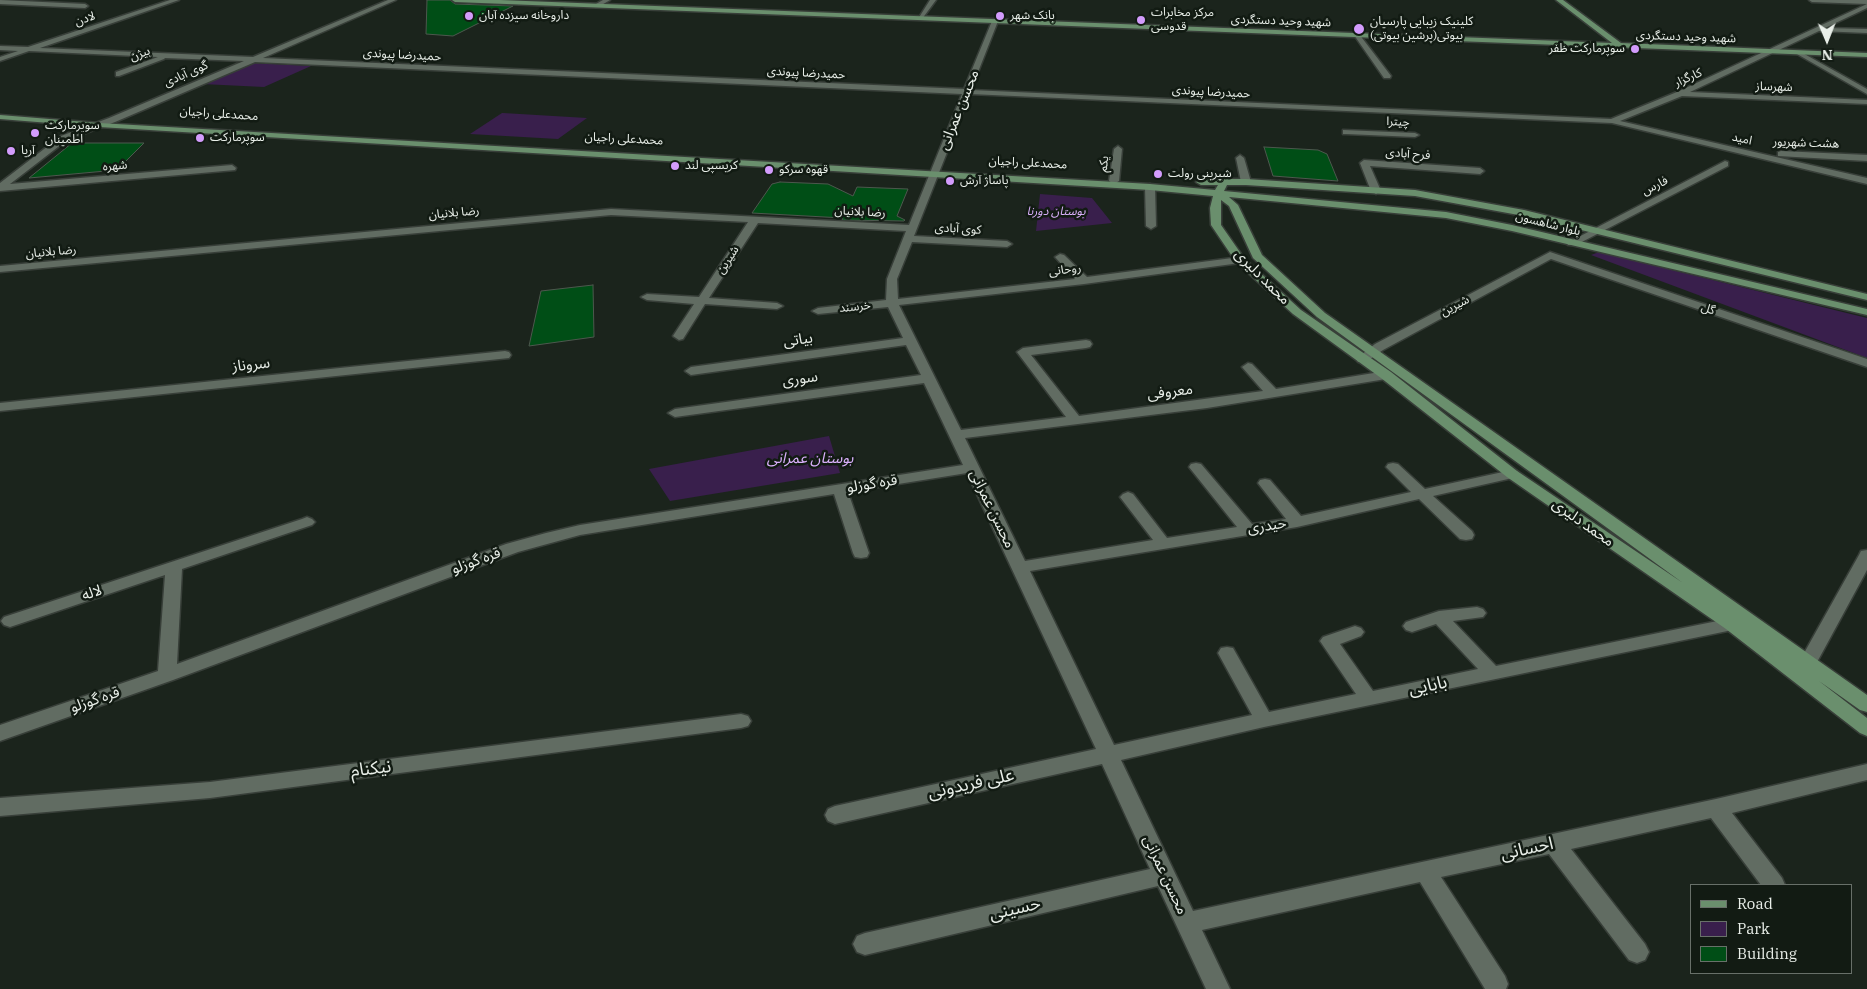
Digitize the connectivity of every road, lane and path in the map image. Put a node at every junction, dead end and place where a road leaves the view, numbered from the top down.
1 (176, 0) edge
2 (393, 0) edge
3 (455, 0) edge
4 (607, 0) edge
5 (933, 0) edge
6 (1559, 0) edge
7 (1812, 0) edge
8 (0, 2) edge
9 (1867, 2) edge
10 (85, 6) dead end
11 (598, 6) junction
12 (1865, 8) edge
13 (920, 18) junction
14 (995, 21) junction
15 (1818, 30) junction
16 (1867, 31) edge
17 (1357, 35) junction
18 (1620, 45) junction
19 (0, 48) edge
20 (31, 49) junction
21 (1771, 51) junction
22 (1799, 52) junction
23 (1867, 55) edge
24 (168, 56) junction
25 (0, 59) edge
26 (251, 59) junction
27 (119, 74) dead end
28 (1388, 76) dead end
29 (966, 92) junction
30 (1867, 92) edge
31 (1680, 94) junction
32 (1867, 102) edge
33 (0, 113) edge
34 (0, 118) edge
35 (112, 120) junction
36 (1612, 121) junction
37 (1372, 122) junction
38 (99, 125) junction
39 (1346, 132) dead end
40 (1416, 135) dead end
41 (1118, 149) dead end
42 (1744, 152) junction
43 (1240, 158) dead end
44 (1867, 158) edge
45 (1725, 164) dead end
46 (232, 168) dead end
47 (1480, 171) dead end
48 (934, 173) junction
49 (1114, 181) junction
50 (1246, 182) junction
51 (1867, 182) edge
52 (1150, 187) junction
53 (0, 188) edge
54 (1221, 188) junction
55 (1376, 191) junction
56 (755, 218) junction
57 (1152, 226) dead end
58 (1597, 230) junction
59 (909, 234) junction
60 (1007, 244) dead end
61 (1572, 244) junction
62 (1550, 254) joint
63 (1060, 257) dead end
64 (1240, 260) junction
65 (0, 269) edge
66 (1084, 281) junction
67 (647, 297) dead end
68 (1867, 297) edge
69 (702, 301) junction
70 (892, 303) junction
71 (777, 306) dead end
72 (818, 311) dead end
73 (1867, 312) edge
74 (679, 336) dead end
75 (910, 340) junction
76 (1086, 344) dead end
77 (505, 355) dead end
78 (1367, 355) junction
79 (1867, 363) edge
80 (1248, 367) dead end
81 (691, 371) dead end
82 (1386, 375) junction
83 (929, 378) junction
84 (1273, 394) junction
85 (0, 407) edge
86 (675, 413) dead end
87 (1075, 420) junction
88 (957, 435) junction
89 (1393, 467) dead end
90 (972, 468) junction
91 (1196, 468) dead end
92 (1512, 474) junction
93 (1264, 483) dead end
94 (840, 490) junction
95 (1423, 494) junction
96 (1128, 497) dead end
97 (307, 522) dead end
98 (1296, 522) junction
99 (1247, 529) junction
100 (1466, 535) dead end
101 (1163, 543) junction
102 (861, 553) dead end
103 (1867, 555) edge
104 (174, 566) junction
105 (1020, 566) junction
106 (1477, 613) dead end
107 (1439, 617) junction
108 (10, 620) dead end
109 (1740, 623) junction
110 (1412, 626) dead end
111 (1354, 632) dead end
112 (1227, 653) dead end
113 (1806, 672) junction
114 (1492, 673) junction
115 (167, 675) junction
116 (1369, 699) junction
117 (1867, 704) edge
118 (1264, 720) junction
119 (741, 721) dead end
120 (1867, 728) edge
121 (0, 733) edge
122 (1107, 754) junction
123 (1867, 772) edge
124 (0, 807) edge
125 (1716, 808) junction
126 (835, 815) dead end
127 (1554, 843) junction
128 (1425, 871) junction
129 (1165, 875) junction
130 (1773, 884) edge
131 (1187, 923) junction
132 (865, 944) dead end
133 (1637, 952) dead end
134 (1496, 984) dead end
135 (1218, 989) edge

1 - 20 street, لادن
2 - 26 street, گوی آبادی
3 - 11 main road, شهید وحید دستگردی
4 - 11 street
5 - 13 street
6 - 18 main road
7 - 9 street
8 - 10 street
11 - 13 main road, شهید وحید دستگردی
12 - 15 street, کارگزار
13 - 14 main road, شهید وحید دستگردی
14 - 17 main road, شهید وحید دستگردی
14 - 29 street, محسن عمرانی
15 - 16 street
15 - 21 street, کارگزار
17 - 18 main road, شهید وحید دستگردی
17 - 28 street
18 - 21 main road, شهید وحید دستگردی
19 - 20 street, حمیدرضا پیوندی
20 - 24 street, حمیدرضا پیوندی
20 - 25 street, لادن
21 - 22 main road, شهید وحید دستگردی
21 - 31 street, کارگزار
22 - 23 main road, شهید وحید دستگردی
22 - 30 street
24 - 26 street, حمیدرضا پیوندی
24 - 27 street, بیژن
26 - 29 street, حمیدرضا پیوندی
26 - 35 street, گوی آبادی
29 - 37 street, حمیدرضا پیوندی
29 - 48 street, محسن عمرانی
31 - 32 street, شهرساز
31 - 36 street, کارگزار
33 - 35 main road, محمدعلی راجیان
34 - 38 main road, محمدعلی راجیان
35 - 38 street, گوی آبادی
35 - 48 main road, محمدعلی راجیان
36 - 37 street, حمیدرضا پیوندی
36 - 42 street, امید
37 - 39 street, چیترا
37 - 40 street, چیترا
38 - 48 main road, محمدعلی راجیان
38 - 53 street, گوی آبادی
41 - 49 street, یکم
42 - 44 street, هشت شهریور
42 - 51 street, امید
43 - 50 street
45 - 58 street, فارس
46 - 53 street, شهره
47 - 55 street, فرح آبادی
48 - 49 main road, محمدعلی راجیان
48 - 52 main road, محمدعلی راجیان
48 - 59 street, محسن عمرانی
49 - 54 main road, محمدعلی راجیان
50 - 54 main road, محمدعلی راجیان
50 - 55 main road, بلوار شاهسون
52 - 54 main road, محمدعلی راجیان
52 - 57 street
54 - 61 main road, بلوار شاهسون
54 - 64 main road, محمد دلیری
54 - 78 main road, محمد دلیری
55 - 58 main road, بلوار شاهسون
56 - 59 street, رضا بلانیان
56 - 65 street, رضا بلانیان
56 - 69 street, شیرین
58 - 61 street, فارس
58 - 68 main road, بلوار شاهسون
59 - 60 street, کوی آبادی
59 - 70 street, محسن عمرانی
61 - 73 main road, بلوار شاهسون
62 - 78 street, شیرین
62 - 79 street, گل
63 - 66 street
64 - 66 street, روحانی
64 - 78 main road, محمد دلیری
66 - 70 street, روحانی
67 - 69 street
69 - 71 street
69 - 74 street, شیرین
70 - 72 street, خرسند
70 - 75 street, محسن عمرانی
75 - 81 street, بیاتی
75 - 83 street, محسن عمرانی
76 - 87 street
77 - 85 street, سروناز
78 - 82 main road, محمد دلیری
78 - 109 main road, محمد دلیری
80 - 84 street
82 - 84 street, معروفی
82 - 92 main road, محمد دلیری
83 - 86 street, سوری
83 - 88 street, محسن عمرانی
84 - 87 street, معروفی
87 - 88 street, معروفی
88 - 90 street, محسن عمرانی
89 - 95 street
90 - 94 street, قره گوزلو
90 - 105 street, محسن عمرانی
91 - 99 street
92 - 95 street, حیدری
92 - 109 main road, محمد دلیری
93 - 98 street
94 - 102 street
94 - 115 street, قره گوزلو
95 - 98 street, حیدری
95 - 100 street
96 - 101 street
97 - 104 street, لاله
98 - 99 street, حیدری
99 - 101 street, حیدری
101 - 105 street, حیدری
103 - 113 street
104 - 108 street, لاله
104 - 115 street
105 - 122 street, محسن عمرانی
106 - 107 street
107 - 110 street
107 - 114 street
109 - 113 main road, محمد دلیری
109 - 114 street, بابایی
111 - 116 street
112 - 118 street
113 - 117 main road, محمد دلیری
113 - 120 main road, محمد دلیری
114 - 116 street, بابایی
115 - 121 street, قره گوزلو
116 - 118 street, بابایی
118 - 122 street, بابایی
119 - 124 street, نیکنام
122 - 126 street, علی فریدونی
122 - 129 street, محسن عمرانی
123 - 125 street, احسانی
125 - 127 street, احسانی
125 - 130 street
127 - 128 street, احسانی
127 - 133 street
128 - 131 street, احسانی
128 - 134 street
129 - 131 street, محسن عمرانی
129 - 132 street, حسینی
131 - 135 street, محسن عمرانی

